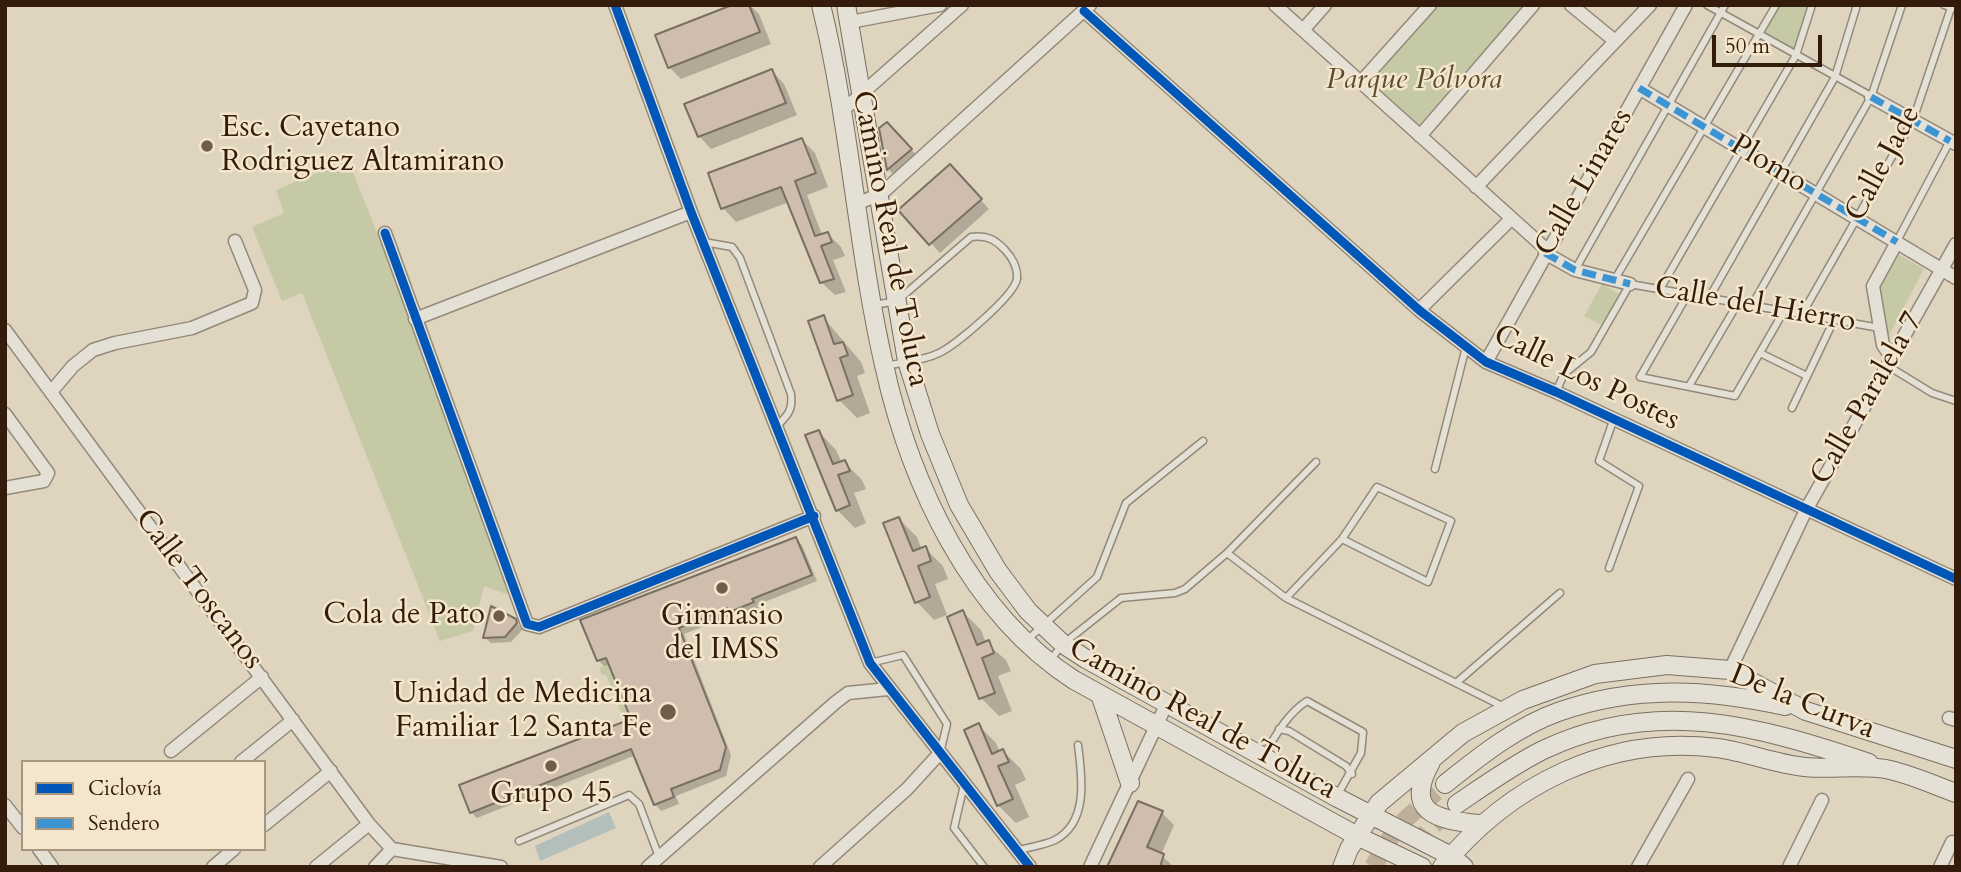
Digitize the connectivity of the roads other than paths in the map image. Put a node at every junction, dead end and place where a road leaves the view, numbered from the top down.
1 (615, 5) edge
2 (821, 5) edge
3 (940, 5) edge
4 (962, 5) edge
5 (1275, 5) edge
6 (1325, 5) edge
7 (1430, 5) edge
8 (1533, 5) edge
9 (1571, 5) edge
10 (1650, 5) edge
11 (1686, 5) edge
12 (1707, 5) edge
13 (1725, 5) edge
14 (1776, 5) edge
15 (1811, 5) edge
16 (1857, 5) edge
17 (1902, 5) edge
18 (1950, 7) edge
19 (1087, 8) edge
20 (1721, 13) junction
21 (848, 14) edge
22 (1303, 30) junction
23 (1758, 34) junction
24 (1615, 41) junction
25 (1796, 55) junction
26 (1835, 77) junction
27 (1360, 82) junction
28 (1639, 88) junction
29 (860, 93) junction
30 (1871, 97) junction
31 (1668, 105) junction
32 (841, 112) junction
33 (1913, 120) junction
34 (1703, 126) junction
35 (1420, 136) junction
36 (1953, 142) edge
37 (1741, 149) junction
38 (1780, 173) junction
39 (1476, 187) junction
40 (881, 194) junction
41 (1816, 194) junction
42 (858, 203) junction
43 (691, 212) junction
44 (1856, 218) junction
45 (1511, 219) junction
46 (385, 233) dead end
47 (235, 242) dead end
48 (703, 242) junction
49 (1897, 242) junction
50 (1956, 244) edge
51 (1546, 251) junction
52 (1575, 270) junction
53 (1942, 271) junction
54 (1956, 278) edge
55 (1615, 279) junction
56 (1630, 284) junction
57 (1660, 289) junction
58 (1688, 294) junction
59 (1709, 298) junction
60 (897, 301) junction
61 (1738, 303) junction
62 (874, 305) junction
63 (1752, 305) junction
64 (1419, 310) junction
65 (1784, 311) junction
66 (1802, 314) junction
67 (415, 319) junction
68 (1834, 320) junction
69 (1880, 328) junction
70 (5, 330) edge
71 (1466, 347) junction
72 (1760, 353) junction
73 (908, 361) junction
74 (1486, 362) junction
75 (1890, 362) junction
76 (884, 366) junction
77 (1807, 376) junction
78 (1689, 386) junction
79 (51, 392) junction
80 (1556, 392) junction
81 (1956, 401) edge
82 (1792, 408) dead end
83 (5, 414) edge
84 (1613, 421) junction
85 (778, 426) junction
86 (1203, 441) dead end
87 (1316, 462) dead end
88 (1435, 469) dead end
89 (5, 488) edge
90 (1806, 510) junction
91 (814, 516) junction
92 (1342, 539) junction
93 (977, 540) junction
94 (957, 552) junction
95 (1227, 553) junction
96 (1609, 568) dead end
97 (1956, 579) edge
98 (1560, 593) dead end
99 (1286, 598) junction
100 (1042, 625) junction
101 (1026, 642) junction
102 (1063, 644) junction
103 (870, 663) junction
104 (1047, 663) junction
105 (1730, 670) junction
106 (262, 677) junction
107 (1456, 683) junction
108 (888, 689) junction
109 (1101, 697) junction
110 (1167, 704) junction
111 (1507, 708) junction
112 (1806, 711) junction
113 (293, 720) junction
114 (1158, 728) junction
115 (1279, 729) junction
116 (1078, 746) dead end
117 (171, 751) dead end
118 (940, 753) junction
119 (1434, 756) junction
120 (1263, 757) junction
121 (1956, 759) edge
122 (243, 760) edge
123 (1889, 769) junction
124 (331, 771) junction
125 (1352, 774) junction
126 (1688, 779) dead end
127 (1130, 783) junction
128 (1445, 784) tunnel mouth
129 (964, 785) junction
130 (1956, 793) edge
131 (1336, 797) junction
132 (1822, 800) dead end
133 (1457, 804) tunnel mouth
134 (5, 805) edge
135 (1370, 814) junction
136 (266, 823) edge
137 (369, 824) junction
138 (1479, 824) junction
139 (21, 825) edge
140 (1357, 836) junction
141 (519, 841) dead end
142 (1952, 842) dead end
143 (392, 849) junction
144 (40, 851) edge
145 (232, 851) edge
146 (1017, 851) junction
147 (659, 857) junction
148 (1452, 863) edge
149 (52, 867) edge
150 (213, 867) edge
151 (316, 867) edge
152 (375, 867) edge
153 (500, 867) edge
154 (648, 867) edge
155 (820, 867) edge
156 (984, 867) edge
157 (1030, 867) edge
158 (1090, 867) edge
159 (1342, 867) edge
160 (1422, 867) edge
161 (1638, 867) edge
162 (1789, 867) edge
163 (1940, 867) edge

1 - 43 street
2 - 32 main road, Camino Real de Toluca
3 - 21 street
4 - 29 street
5 - 22 street
6 - 22 street
7 - 27 street
8 - 35 street
9 - 24 street
10 - 24 street
11 - 28 street, Calle Linares
12 - 20 lane
13 - 20 lane
14 - 23 lane
15 - 25 lane
16 - 26 lane
17 - 30 lane
18 - 33 lane, Calle Jade
19 - 40 street
19 - 64 street, Calle Los Postes
20 - 23 lane
20 - 31 lane
21 - 29 main road, Camino Real de Toluca
22 - 27 street
23 - 25 lane
23 - 34 lane
24 - 39 street
25 - 26 lane
25 - 37 lane
26 - 30 lane
26 - 38 lane
27 - 35 street
28 - 31 street, Plomo
28 - 51 street, Calle Linares
29 - 32 street
29 - 40 main road, Camino Real de Toluca
30 - 33 street
30 - 41 lane
31 - 34 street, Plomo
31 - 52 lane
32 - 42 main road, Camino Real de Toluca
33 - 36 street
33 - 44 lane, Calle Jade
34 - 37 street, Plomo
34 - 55 lane
35 - 39 street
36 - 49 lane
37 - 38 street, Plomo
37 - 57 lane
38 - 41 street, Plomo
38 - 59 lane
39 - 45 street
40 - 42 street
40 - 60 main road, Camino Real de Toluca
41 - 44 street, Plomo
41 - 63 lane
42 - 62 main road, Camino Real de Toluca
43 - 48 street
43 - 67 street
44 - 49 street, Plomo
44 - 66 lane, Calle Jade
45 - 51 street
45 - 64 street
46 - 67 street
47 - 79 street
48 - 85 street
48 - 85 lane
49 - 53 street, Plomo
49 - 69 street
50 - 53 street, Calle Paralela 7
51 - 52 street
51 - 74 street, Calle Linares
52 - 55 street
53 - 54 street, Plomo
53 - 75 street, Calle Paralela 7
55 - 56 street
56 - 57 lane, Calle del Hierro
56 - 80 lane
57 - 58 lane, Calle del Hierro
58 - 59 lane, Calle del Hierro
58 - 78 lane
59 - 61 lane, Calle del Hierro
60 - 62 lane
60 - 73 main road, Camino Real de Toluca
60 - 73 lane
61 - 63 lane, Calle del Hierro
61 - 78 lane
62 - 76 main road, Camino Real de Toluca
63 - 65 lane, Calle del Hierro
64 - 71 street, Calle Los Postes
65 - 66 lane, Calle del Hierro
65 - 72 lane
66 - 68 lane, Calle del Hierro
67 - 91 street
68 - 69 lane, Calle del Hierro
68 - 77 lane
69 - 75 street
70 - 79 street, Calle Toscanos
71 - 74 street, Calle Los Postes
71 - 88 lane
72 - 77 lane
72 - 78 lane
73 - 76 lane
73 - 93 main road, Camino Real de Toluca
74 - 80 street, Calle Los Postes
75 - 81 lane
75 - 90 street, Calle Paralela 7
76 - 94 main road, Camino Real de Toluca
77 - 82 lane
79 - 106 street, Calle Toscanos
80 - 84 street, Calle Los Postes
83 - 89 street
84 - 90 street, Calle Los Postes
84 - 96 lane
85 - 91 street
86 - 100 lane
87 - 95 lane
90 - 97 street, Calle Los Postes
90 - 105 street, Calle Paralela 7
91 - 103 street
92 - 92 lane
92 - 99 lane
93 - 94 main road
93 - 100 main road, Camino Real de Toluca
94 - 101 main road, Camino Real de Toluca
95 - 99 lane
95 - 102 lane
98 - 107 lane
99 - 107 lane
100 - 101 lane
100 - 102 main road, Camino Real de Toluca
101 - 104 main road, Camino Real de Toluca
102 - 104 lane
102 - 110 main road, Camino Real de Toluca
103 - 108 street
103 - 118 lane
104 - 109 main road, Camino Real de Toluca
105 - 111 main road, De la Curva
105 - 112 main road, De la Curva
106 - 113 street, Calle Toscanos
106 - 117 street
107 - 111 lane
108 - 118 street
108 - 147 street
109 - 114 main road, Camino Real de Toluca
109 - 127 main road
110 - 114 street
110 - 120 main road, Camino Real de Toluca
111 - 119 main road, De la Curva
112 - 121 main road, De la Curva
112 - 128 main road
113 - 122 street
113 - 124 street, Calle Toscanos
114 - 127 street
114 - 140 main road, Camino Real de Toluca
115 - 120 lane
115 - 125 lane
115 - 125 lane
116 - 146 lane
118 - 129 street
118 - 155 street
119 - 135 main road, De la Curva
119 - 138 main road
120 - 131 main road, Camino Real de Toluca
123 - 130 main road, De la Curva
123 - 133 main road
123 - 138 main road, De la Curva
124 - 136 street
124 - 137 street, Calle Toscanos
125 - 131 lane
126 - 161 street
127 - 158 street
129 - 146 street
129 - 156 lane
131 - 135 main road, Camino Real de Toluca
132 - 162 street
134 - 139 street
135 - 140 main road, De la Curva
135 - 148 main road, Camino Real de Toluca
137 - 143 street, Calle Toscanos
137 - 151 street
138 - 148 main road, De la Curva
140 - 159 main road, De la Curva
140 - 160 main road, Camino Real de Toluca
141 - 147 lane
142 - 163 street
143 - 152 street
143 - 153 street
144 - 149 street
145 - 150 street
146 - 157 street
147 - 154 street

